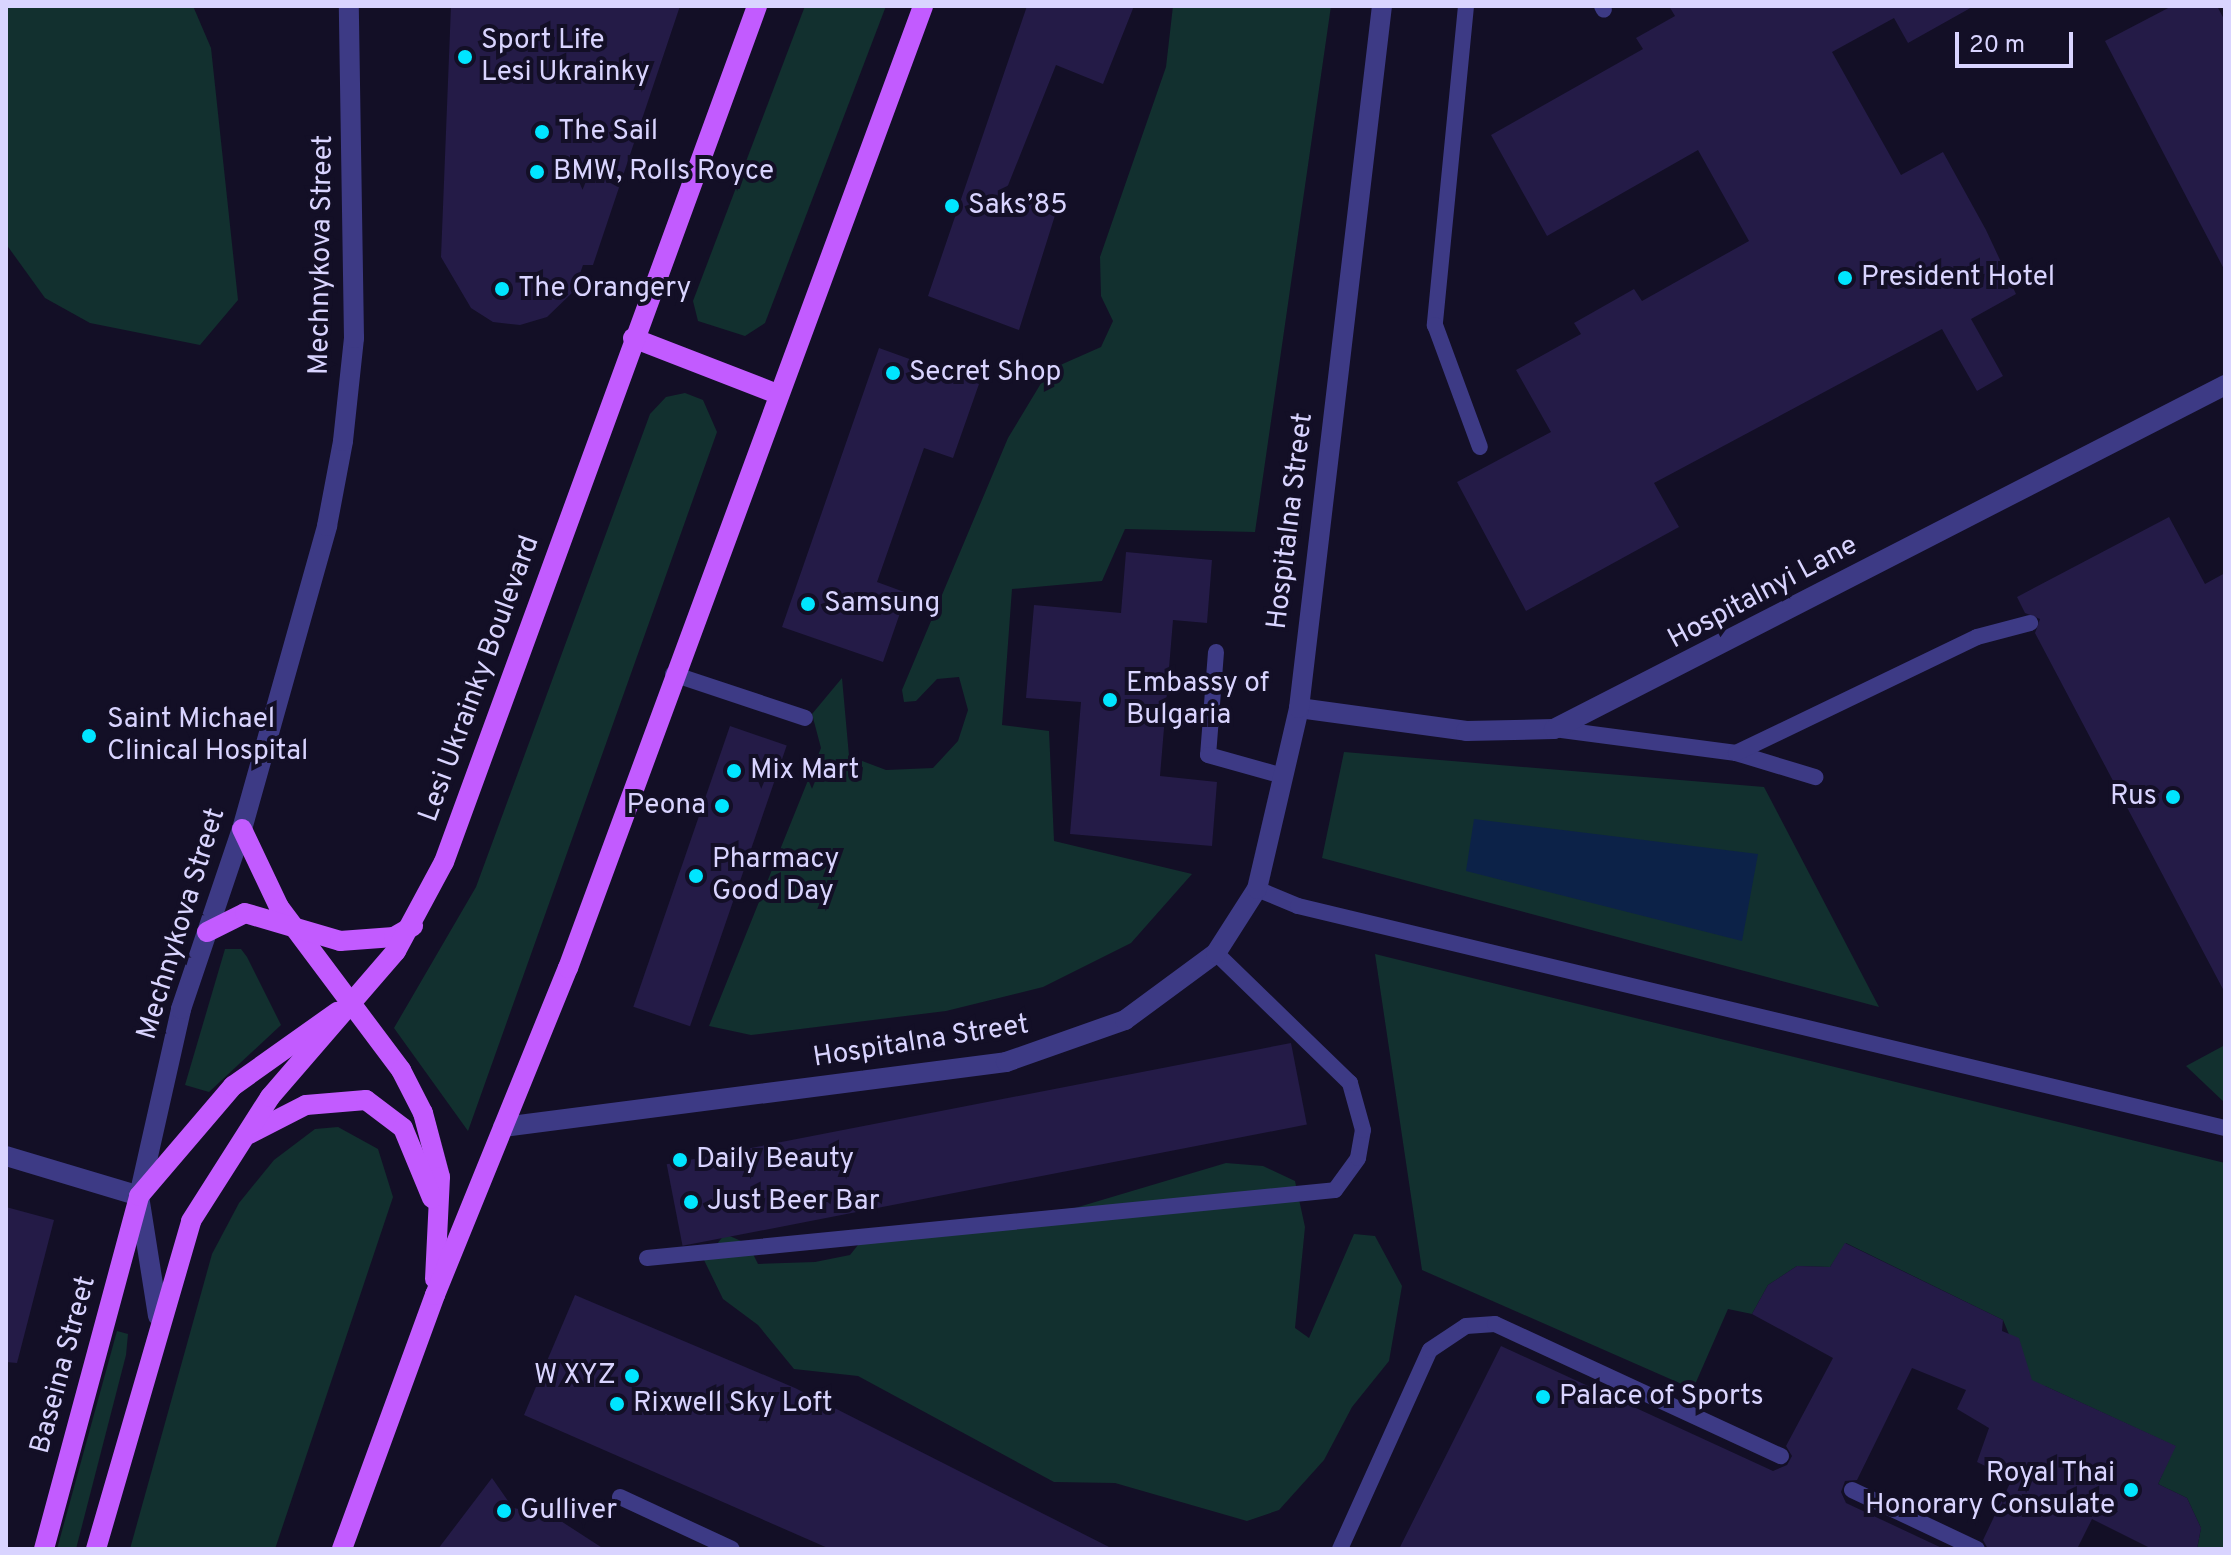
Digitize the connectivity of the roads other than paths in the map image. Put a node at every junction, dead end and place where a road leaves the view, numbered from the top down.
1 (349, 6) edge
2 (757, 6) edge
3 (923, 6) edge
4 (1382, 6) edge
5 (1466, 6) edge
6 (633, 338) junction
7 (2225, 385) edge
8 (775, 393) junction
9 (1480, 447) dead end
10 (2030, 623) dead end
11 (1216, 652) dead end
12 (673, 674) junction
13 (1299, 708) junction
14 (805, 718) dead end
15 (1554, 729) junction
16 (1736, 753) junction
17 (1283, 776) junction
18 (1815, 777) dead end
19 (242, 829) junction
20 (1257, 889) junction
21 (293, 926) junction
22 (413, 926) junction
23 (207, 932) junction
24 (1216, 953) junction
25 (351, 1004) junction
26 (503, 1127) junction
27 (2225, 1128) edge
28 (239, 1142) junction
29 (6, 1156) edge
30 (139, 1196) junction
31 (437, 1221) junction
32 (647, 1258) dead end
33 (435, 1295) junction
34 (158, 1316) junction
35 (1781, 1456) dead end
36 (1852, 1490) dead end
37 (620, 1497) dead end
38 (44, 1549) edge
39 (96, 1549) edge
40 (342, 1549) edge
41 (732, 1549) edge
42 (1340, 1549) edge
43 (1977, 1549) edge

1 - 19 street, Mechnykova Street
2 - 6 main road, Lesi Ukrainky Boulevard
3 - 8 main road
4 - 13 street, Hospitalna Street
5 - 9 lane
6 - 8 main road
6 - 22 main road, Lesi Ukrainky Boulevard
7 - 15 street, Hospitalnyi Lane
8 - 12 main road
10 - 16 lane
11 - 17 lane
12 - 14 lane
12 - 26 main road
13 - 15 street, Hospitalnyi Lane
13 - 17 street, Hospitalna Street
15 - 16 lane
16 - 18 lane
17 - 20 street, Hospitalna Street
19 - 21 main road
19 - 23 street, Mechnykova Street
20 - 24 street, Hospitalna Street
20 - 27 lane
21 - 22 main road
21 - 23 main road
21 - 25 main road
22 - 25 main road, Lesi Ukrainky Boulevard
23 - 30 street, Mechnykova Street
24 - 26 street, Hospitalna Street
24 - 32 lane
25 - 28 main road, Lesi Ukrainky Boulevard
25 - 30 main road
25 - 31 main road
26 - 33 main road
28 - 31 main road
28 - 34 main road, Lesi Ukrainky Boulevard
29 - 30 street
30 - 34 street, Mechnykova Street
30 - 38 main road, Baseina Street
31 - 33 main road
33 - 40 main road
34 - 39 main road
35 - 42 lane
36 - 43 lane
37 - 41 lane

